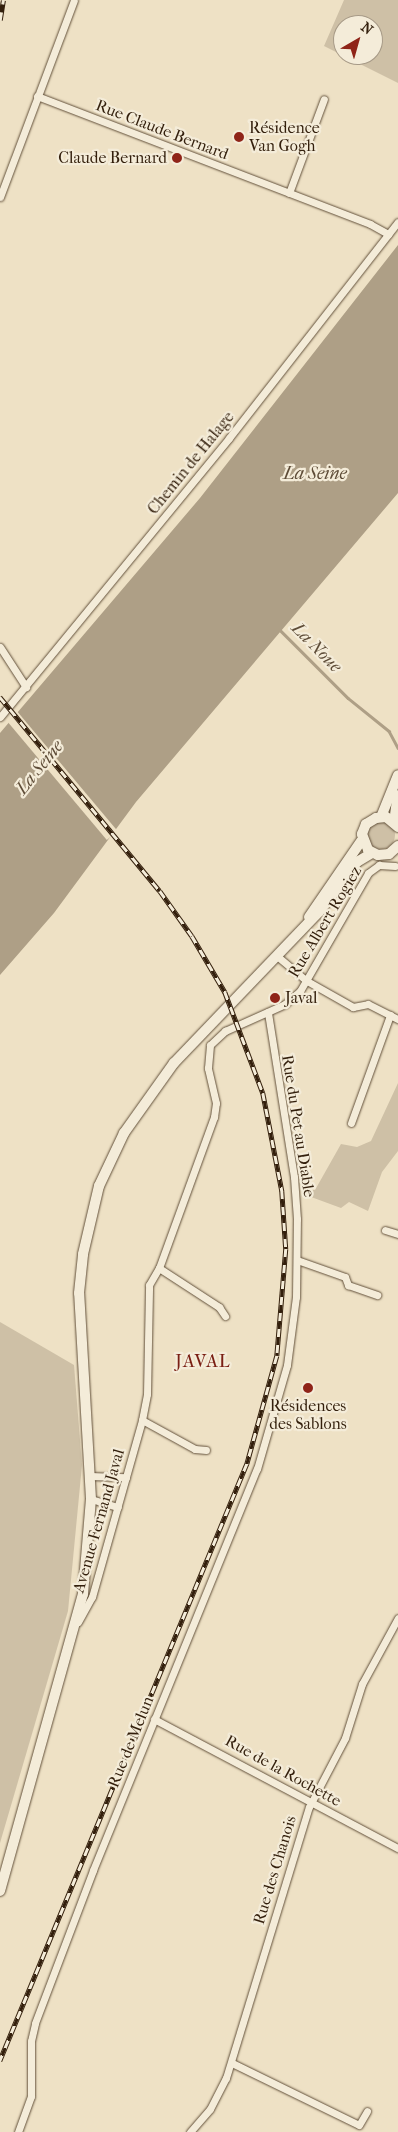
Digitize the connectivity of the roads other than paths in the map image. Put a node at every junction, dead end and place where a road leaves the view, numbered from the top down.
1 (74, 0) edge
2 (37, 96) junction
3 (324, 99) dead end
4 (289, 193) junction
5 (0, 197) edge
6 (398, 222) edge
7 (388, 234) junction
8 (0, 647) edge
9 (26, 687) junction
10 (0, 717) edge
11 (398, 775) edge
12 (398, 795) edge
13 (382, 817) junction
14 (396, 824) edge
15 (362, 840) junction
16 (396, 848) edge
17 (375, 854) junction
18 (397, 867) edge
19 (304, 927) junction
20 (277, 956) junction
21 (307, 981) junction
22 (268, 1012) junction
23 (390, 1015) junction
24 (398, 1019) edge
25 (351, 1122) dead end
26 (385, 1230) dead end
27 (398, 1234) edge
28 (166, 1249) joint
29 (297, 1260) junction
30 (159, 1268) junction
31 (377, 1295) dead end
32 (225, 1316) dead end
33 (287, 1365) joint
34 (142, 1420) junction
35 (206, 1450) dead end
36 (90, 1476) junction
37 (126, 1477) junction
38 (91, 1499) junction
39 (118, 1507) junction
40 (398, 1618) edge
41 (76, 1626) junction
42 (154, 1719) junction
43 (311, 1803) junction
44 (398, 1848) edge
45 (0, 1891) edge
46 (232, 2063) junction
47 (367, 2111) dead end
48 (18, 2132) edge
49 (190, 2132) edge

1 - 2 street
2 - 4 street, Rue Claude Bernard
2 - 5 street
3 - 4 street
4 - 7 street, Rue Claude Bernard
6 - 7 street, Chemin de Halage
7 - 9 street, Chemin de Halage
8 - 9 street
9 - 10 street, Chemin de Halage
11 - 13 main road
12 - 14 main road
13 - 14 main road
13 - 15 main road
15 - 17 main road
15 - 19 main road
16 - 17 main road
16 - 18 street
17 - 18 street
17 - 19 main road
18 - 21 street, Rue Albert Rogiez
19 - 20 main road
20 - 21 street
20 - 36 main road
21 - 22 street, Rue Albert Rogiez
21 - 23 street
22 - 28 street, Rue Albert Rogiez
22 - 29 street, Rue du Pet au Diable
23 - 24 street
23 - 25 street
26 - 27 street
28 - 30 street, Avenue Fernand Javal
29 - 31 street
29 - 33 street, Rue du Pet au Diable
30 - 32 street
30 - 34 street, Avenue Fernand Javal
33 - 42 street, Rue de Melun
34 - 35 street
34 - 37 street, Avenue Fernand Javal
36 - 37 street
36 - 38 main road
37 - 39 street, Avenue Fernand Javal
38 - 39 street
38 - 41 main road
39 - 41 street, Avenue Fernand Javal
40 - 43 street, Rue des Chanois
41 - 45 main road
42 - 43 street, Rue de la Rochette
42 - 48 street, Rue de Melun
43 - 44 street, Rue de la Rochette
43 - 46 street, Rue des Chanois
46 - 47 street
46 - 49 street, Rue des Chanois

